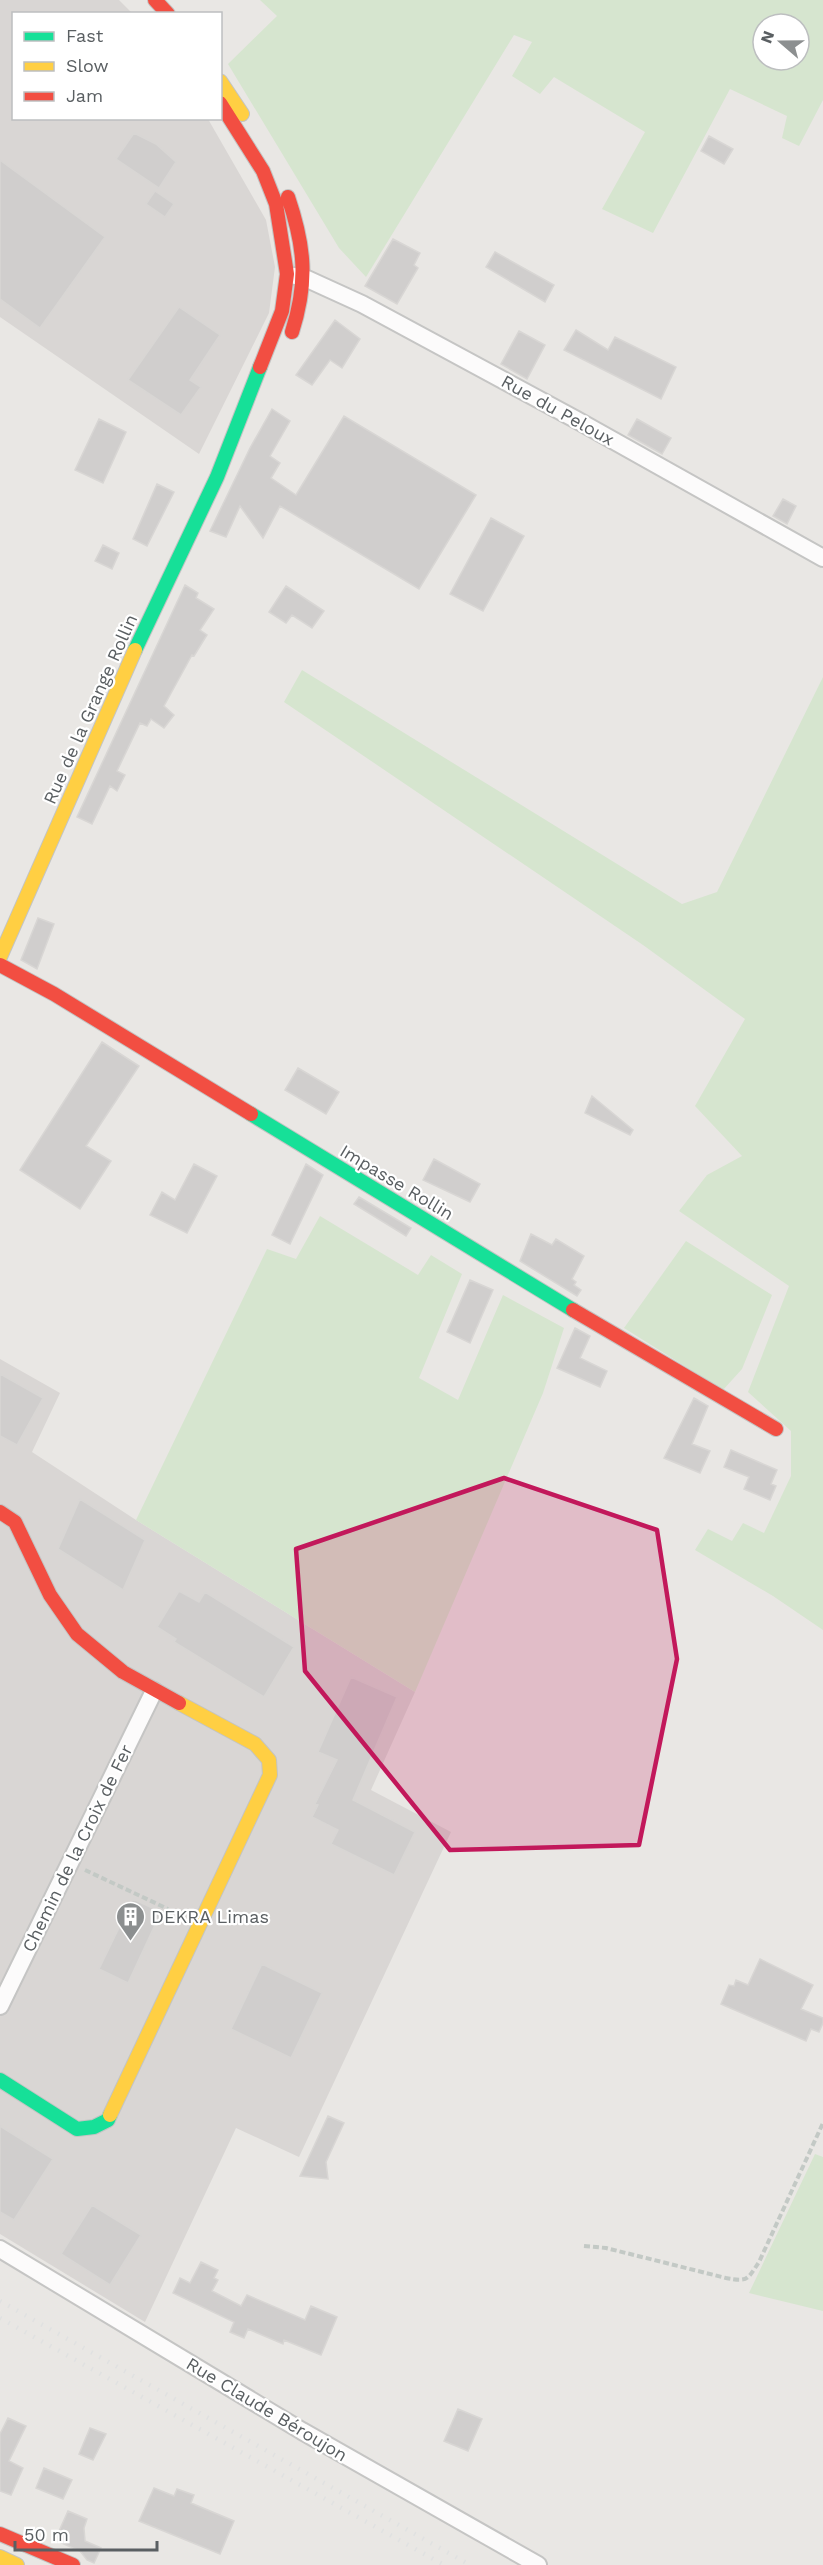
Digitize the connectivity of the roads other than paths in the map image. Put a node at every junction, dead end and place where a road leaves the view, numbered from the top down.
1 (155, 0) edge
2 (166, 12) edge
3 (222, 84) edge
4 (222, 106) edge
5 (287, 274) junction
6 (305, 278) junction
7 (285, 350) dead end
8 (263, 397) dead end
9 (216, 477) junction
10 (823, 558) edge
11 (0, 957) edge
12 (0, 965) edge
13 (776, 1429) dead end
14 (0, 1512) edge
15 (154, 1691) junction
16 (0, 2006) edge
17 (0, 2080) edge
18 (0, 2248) edge
19 (0, 2534) edge
20 (0, 2557) edge
21 (17, 2565) edge
22 (73, 2565) edge
23 (538, 2565) edge

1 - 2 street
3 - 6 street
4 - 5 street, Rue de la Grange Rollin
5 - 6 street, Rue du Peloux
5 - 9 street, Rue de la Grange Rollin
6 - 7 street
6 - 10 street, Rue du Peloux
8 - 9 street, Rue de la Grange Rollin
9 - 11 street, Rue de la Grange Rollin
12 - 13 street, Impasse Rollin
14 - 15 street
15 - 16 street, Chemin de la Croix de Fer
15 - 17 street
18 - 23 street, Rue Claude Béroujon
19 - 22 street
20 - 21 street

